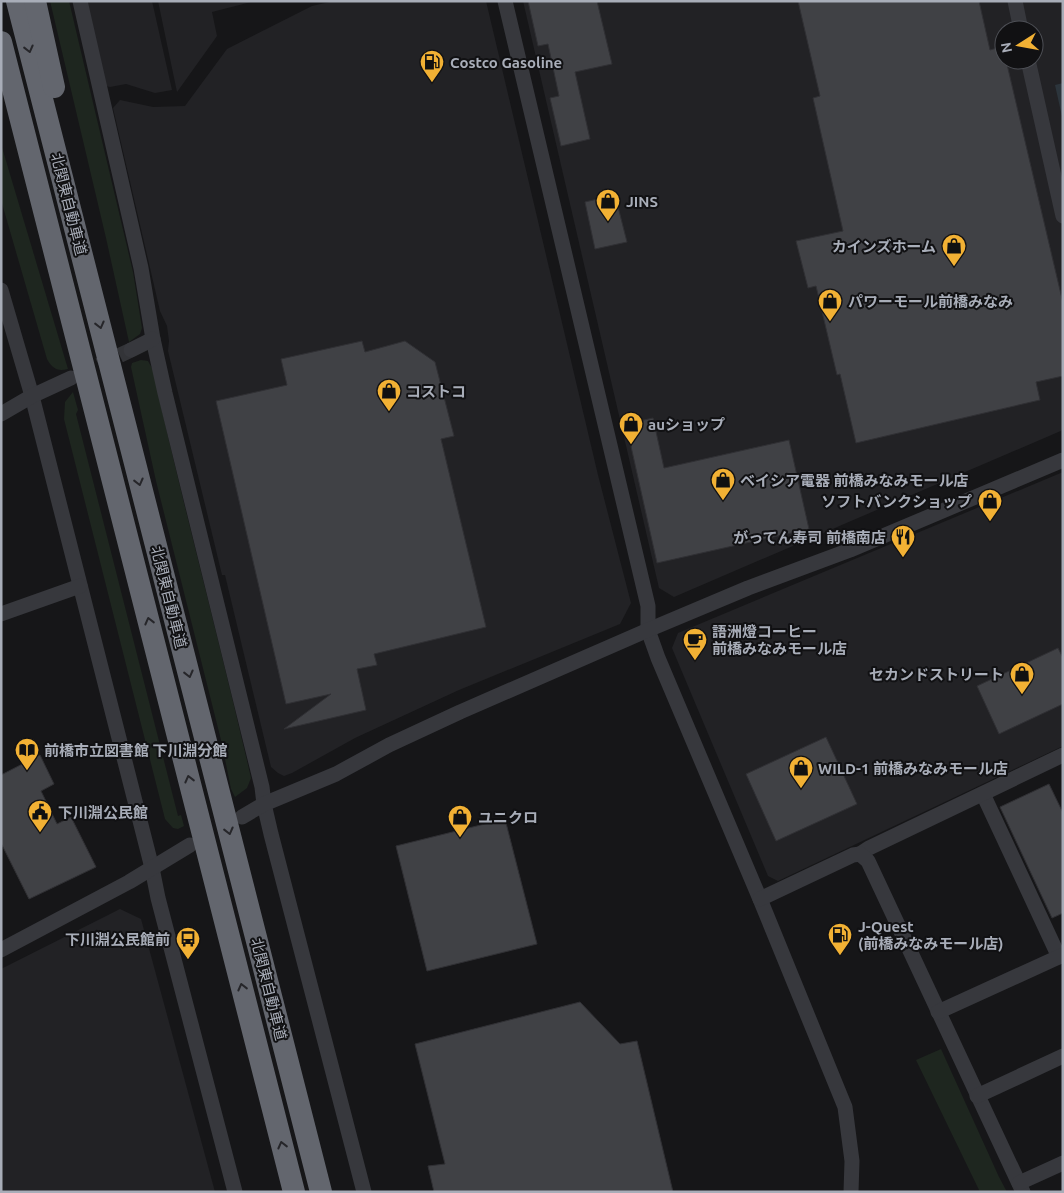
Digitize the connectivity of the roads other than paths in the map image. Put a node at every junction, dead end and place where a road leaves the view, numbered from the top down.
1 (17, 1) edge
2 (35, 1) edge
3 (80, 1) edge
4 (505, 1) edge
5 (1015, 1) edge
6 (1019, 20) edge
7 (1, 42) edge
8 (1030, 70) edge
9 (1, 93) edge
10 (1063, 216) edge
11 (88, 278) junction
12 (1, 290) edge
13 (70, 311) junction
14 (152, 339) junction
15 (131, 350) tunnel mouth
16 (70, 378) tunnel mouth
17 (32, 396) junction
18 (1, 414) edge
19 (1063, 460) edge
20 (80, 586) junction
21 (1, 614) edge
22 (648, 630) junction
23 (1063, 755) edge
24 (983, 794) junction
25 (264, 804) junction
26 (242, 817) dead end
27 (190, 845) dead end
28 (860, 854) junction
29 (152, 868) junction
30 (760, 899) junction
31 (1, 950) edge
32 (1061, 956) edge
33 (938, 1012) junction
34 (1063, 1056) edge
35 (977, 1096) junction
36 (1063, 1162) edge
37 (1021, 1188) edge
38 (235, 1192) edge
39 (294, 1192) edge
40 (321, 1192) edge
41 (364, 1192) edge
42 (851, 1192) edge

1 -> 11 highway, 北関東自動車道
2 - 11 highway
3 - 14 street
4 - 22 street
5 - 6 street
7 - 13 highway, 北関東自動車道
8 - 10 street
9 - 13 highway
11 -> 40 highway, 北関東自動車道
12 - 17 street
39 -> 13 highway, 北関東自動車道
14 - 15 street
14 - 25 street
16 - 17 street
17 - 18 street
17 - 20 street
19 - 22 street
20 - 21 street
20 - 29 street
22 - 25 street
22 - 30 street
23 - 24 street
24 - 28 street
24 - 32 street
25 - 26 street
25 - 41 street
27 - 29 street
28 - 30 street
28 - 33 street
29 - 31 street
29 - 38 street
30 - 42 street
32 - 33 street
33 - 35 street
34 - 35 street
35 - 37 street
36 - 37 street

